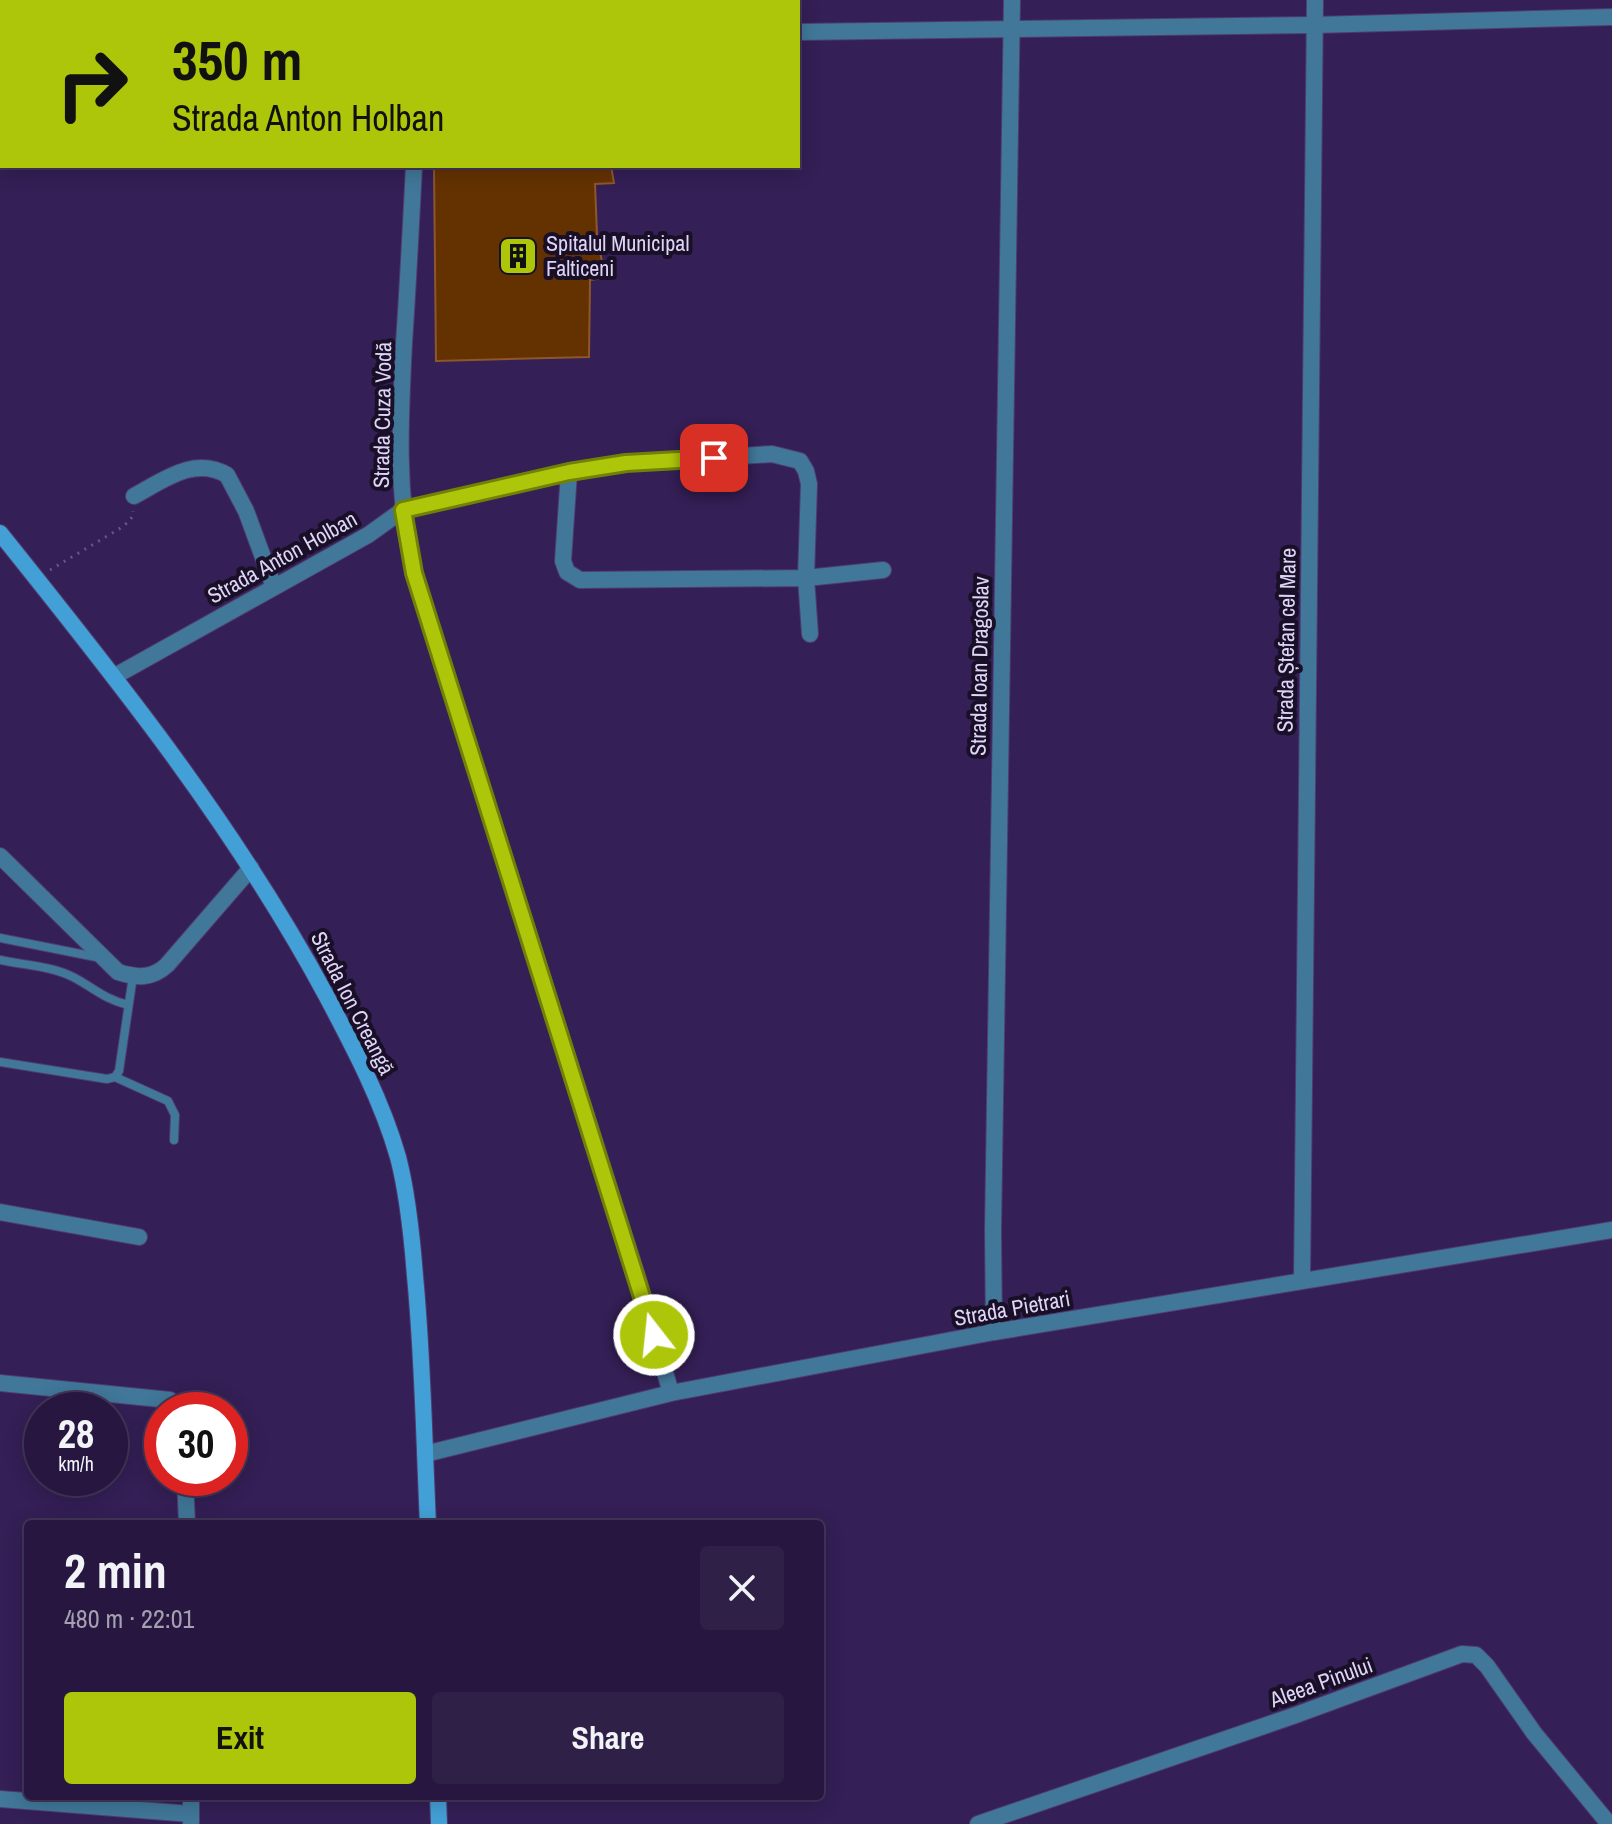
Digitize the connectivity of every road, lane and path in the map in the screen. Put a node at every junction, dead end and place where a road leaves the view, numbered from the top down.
1 (1012, 0) edge
2 (1315, 0) edge
3 (1612, 17) edge
4 (1314, 25) junction
5 (1011, 28) junction
6 (800, 32) edge
7 (414, 168) edge
8 (569, 472) junction
9 (134, 496) joint
10 (403, 510) junction
11 (0, 533) edge
12 (883, 570) dead end
13 (36, 578) junction
14 (806, 578) junction
15 (274, 587) junction
16 (810, 634) dead end
17 (115, 676) junction
18 (0, 856) edge
19 (251, 868) junction
20 (0, 938) edge
21 (106, 959) junction
22 (0, 960) edge
23 (133, 976) junction
24 (128, 1005) junction
25 (0, 1062) edge
26 (115, 1077) junction
27 (174, 1140) dead end
28 (0, 1212) edge
29 (1612, 1230) edge
30 (139, 1237) dead end
31 (1302, 1281) junction
32 (994, 1332) junction
33 (0, 1383) edge
34 (671, 1393) junction
35 (144, 1397) edge
36 (425, 1454) junction
37 (186, 1496) edge
38 (187, 1520) edge
39 (428, 1520) edge
40 (0, 1799) edge
41 (438, 1800) edge
42 (191, 1819) edge
43 (439, 1824) edge
44 (978, 1824) edge
45 (1609, 1824) edge

1 - 5 street, Strada Ioan Dragoslav
2 - 4 street, Strada Ștefan cel Mare
3 - 4 street
4 - 5 street
4 - 31 street, Strada Ștefan cel Mare
5 - 6 street
5 - 32 street, Strada Ioan Dragoslav
7 - 10 street, Strada Cuza Vodă
8 - 10 street, Strada Anton Holban
8 - 14 street
8 - 14 street, Strada Anton Holban
9 - 13 path
9 - 15 street
10 - 15 street, Strada Anton Holban
10 - 34 street, Strada Cuza Vodă
11 - 13 main road, Strada Ion Creangă
12 - 14 street
13 - 17 main road, Strada Ion Creangă
14 - 16 street, Strada Anton Holban
15 - 17 street, Strada Anton Holban
17 - 19 main road, Strada Ion Creangă
18 - 21 street
19 - 23 street
19 - 36 main road, Strada Ion Creangă
20 - 21 lane
21 - 23 street
22 - 24 lane
23 - 24 lane
24 - 26 lane
25 - 26 lane
26 - 27 lane
28 - 30 street
29 - 31 street, Strada Pietrari
31 - 32 street, Strada Pietrari
32 - 34 street, Strada Pietrari
33 - 35 street
34 - 36 street, Strada Pietrari
36 - 39 main road, Strada Ion Creangă
37 - 38 street
40 - 42 street
41 - 43 main road
44 - 45 street, Aleea Pinului

